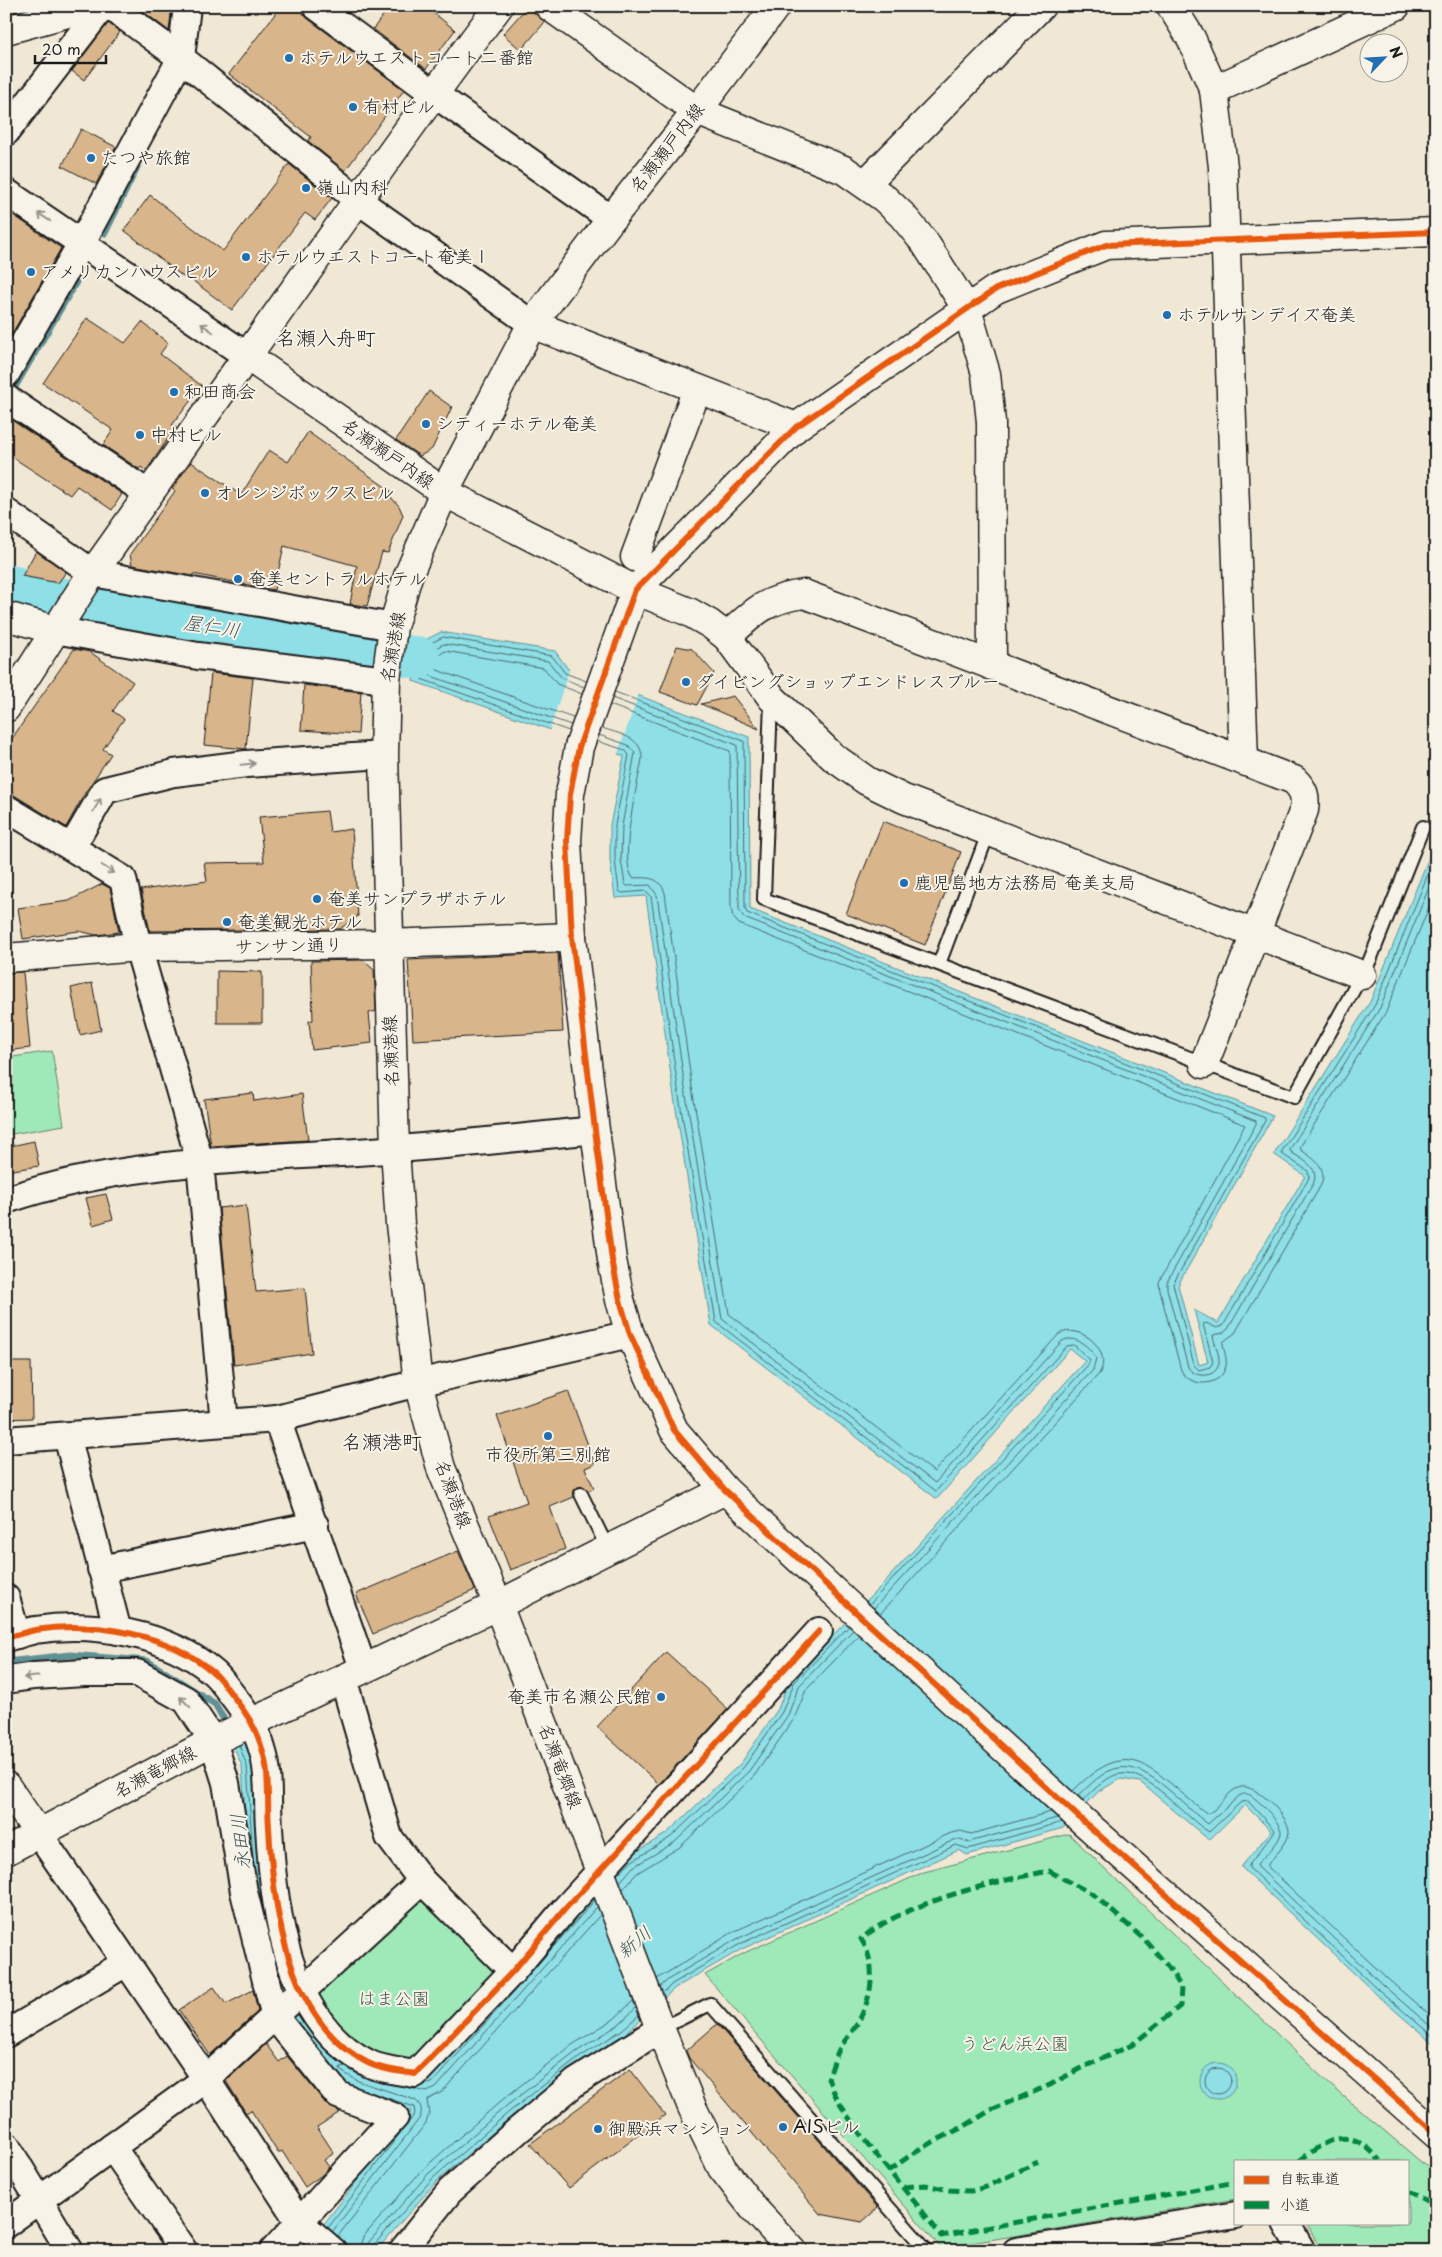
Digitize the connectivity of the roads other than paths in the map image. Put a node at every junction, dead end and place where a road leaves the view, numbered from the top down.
1 (93, 6) edge
2 (103, 6) edge
3 (110, 6) edge
4 (187, 6) edge
5 (316, 6) edge
6 (500, 6) edge
7 (549, 6) edge
8 (776, 6) edge
9 (1040, 6) edge
10 (1171, 6) edge
11 (1396, 6) edge
12 (6, 30) edge
13 (181, 58) junction
14 (1214, 90) junction
15 (433, 94) junction
16 (697, 111) junction
17 (6, 132) edge
18 (865, 184) junction
19 (6, 192) edge
20 (359, 201) junction
21 (611, 219) junction
22 (1436, 232) edge
23 (1226, 240) junction
24 (82, 242) junction
25 (967, 309) junction
26 (532, 324) junction
27 (247, 356) junction
28 (6, 374) edge
29 (697, 389) junction
30 (6, 398) edge
31 (796, 427) junction
32 (444, 492) junction
33 (149, 494) junction
34 (6, 512) edge
35 (635, 557) dead end
36 (90, 577) junction
37 (635, 590) junction
38 (6, 616) edge
39 (59, 623) junction
40 (392, 631) junction
41 (727, 637) junction
42 (992, 666) junction
43 (386, 677) junction
44 (772, 698) junction
45 (6, 708) edge
46 (384, 755) junction
47 (1244, 761) junction
48 (6, 808) edge
49 (1423, 826) dead end
50 (990, 831) junction
51 (72, 847) junction
52 (1256, 932) junction
53 (572, 936) junction
54 (388, 944) junction
55 (138, 947) junction
56 (6, 958) edge
57 (939, 964) junction
58 (1362, 975) junction
59 (1204, 1064) junction
60 (595, 1130) junction
61 (394, 1150) junction
62 (200, 1162) junction
63 (6, 1200) edge
64 (630, 1334) junction
65 (418, 1383) junction
66 (277, 1419) junction
67 (224, 1423) junction
68 (67, 1436) junction
69 (6, 1440) edge
70 (725, 1490) junction
71 (581, 1494) dead end
72 (315, 1525) junction
73 (608, 1549) junction
74 (101, 1569) junction
75 (6, 1598) edge
76 (498, 1605) junction
77 (118, 1631) junction
78 (819, 1631) dead end
79 (11, 1636) edge
80 (353, 1673) junction
81 (6, 1680) edge
82 (253, 1722) junction
83 (213, 1741) junction
84 (6, 1786) edge
85 (39, 1834) junction
86 (6, 1851) edge
87 (603, 1876) junction
88 (422, 1881) junction
89 (126, 1963) junction
90 (512, 1971) junction
91 (300, 1991) junction
92 (276, 2017) junction
93 (659, 2026) junction
94 (6, 2034) edge
95 (206, 2079) junction
96 (1436, 2134) edge
97 (6, 2145) edge
98 (112, 2147) junction
99 (39, 2200) junction
100 (1234, 2215) edge
101 (298, 2222) junction
102 (6, 2224) edge
103 (1287, 2224) edge
104 (70, 2251) edge
105 (184, 2251) edge
106 (272, 2251) edge
107 (333, 2251) edge
108 (402, 2251) edge
109 (793, 2251) edge
110 (927, 2251) edge
111 (1016, 2251) edge
112 (1302, 2251) edge

1 - 12 street
2 - 17 street
3 - 13 street
4 - 13 street
5 - 15 street
6 - 15 street
7 - 16 street
8 - 16 street, 名瀬瀬戸内線
9 - 18 street
10 - 14 street
11 - 14 street
13 - 20 street
13 - 24 street
14 - 23 street
15 - 20 street
15 - 21 street
16 - 18 street
16 - 21 street, 名瀬瀬戸内線
18 - 25 street
24 -> 19 street
20 - 26 street
20 - 27 street
21 - 26 street, 名瀬瀬戸内線
22 - 23 street
23 - 25 street
23 - 47 street
27 -> 24 street
24 - 28 street
25 - 31 street
25 - 42 street
26 - 29 street
26 - 32 street, 名瀬瀬戸内線
27 - 32 street, 名瀬瀬戸内線
27 - 33 street
29 - 31 street
29 - 35 street
30 - 33 street
31 - 37 street
32 - 37 street
32 - 40 street, 名瀬港線
33 - 36 street
34 - 36 street
36 - 39 street
36 - 40 street
37 - 41 street
37 - 53 street
38 - 39 street
39 - 43 street
39 - 45 street
40 - 43 street, 名瀬港線
41 - 42 street
41 - 44 street
42 - 47 street
43 - 46 street, 名瀬港線
44 - 50 street
44 - 57 lane
51 -> 46 street
46 - 54 street, 名瀬港線
47 - 52 street
48 - 51 street
49 - 58 lane
50 - 52 street
50 - 57 lane
51 -> 55 street
52 - 58 street
52 - 59 street
53 - 54 street, サンサン通り
53 - 60 street
54 - 55 street, サンサン通り
54 - 61 street, 名瀬港線
55 - 56 street, サンサン通り
55 - 62 street
57 - 59 lane
58 - 59 lane
60 - 61 street
60 - 64 street
61 - 62 street
61 - 65 street, 名瀬港線
62 - 63 street
62 - 67 street
64 - 65 street
64 - 70 street
65 - 66 street
65 - 76 street, 名瀬港線
66 - 67 street
66 - 72 street
67 - 68 street
68 - 69 street
68 - 74 street
70 - 73 street
70 - 96 street
71 - 73 lane
72 - 74 street
72 - 80 street
73 - 76 street
74 - 77 street
75 - 79 street
76 - 80 street, 名瀬竜郷線
76 - 87 street, 名瀬竜郷線
77 - 79 street
77 - 82 street
78 - 87 street
80 - 82 street, 名瀬竜郷線
80 - 88 street
83 -> 81 street
82 - 83 street, 名瀬竜郷線
82 - 91 street
83 - 85 street, 名瀬竜郷線
83 - 92 street
84 - 85 street
85 - 86 street, 名瀬竜郷線
85 - 89 street
87 - 90 street
87 - 93 street, 名瀬竜郷線
88 - 90 street
88 - 91 street
89 - 94 street
89 - 95 street
90 - 91 street
91 - 92 street
92 - 95 street
92 - 101 street
93 - 108 street
93 - 109 street, 名瀬竜郷線
93 - 110 lane
95 - 98 street
95 - 101 street
97 - 99 street
98 - 99 street
98 - 105 street
99 - 102 street
99 - 104 street
100 - 111 street
101 - 106 street
101 - 107 street
103 - 112 street

